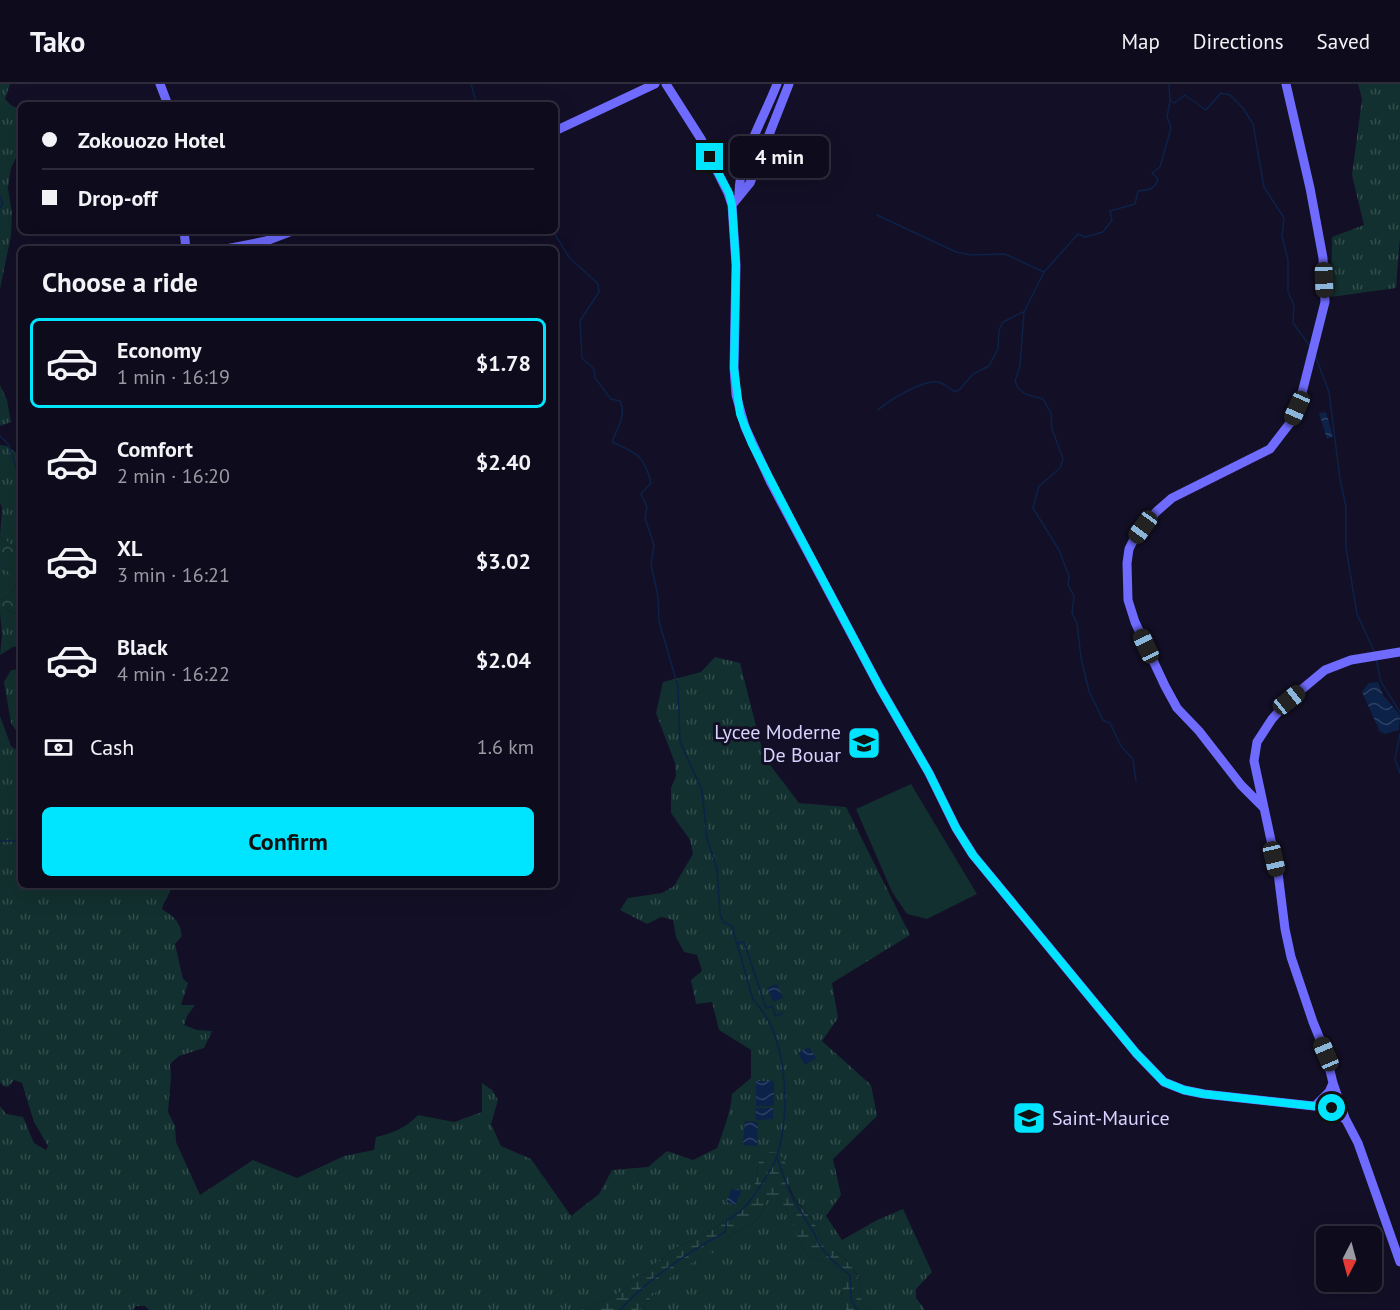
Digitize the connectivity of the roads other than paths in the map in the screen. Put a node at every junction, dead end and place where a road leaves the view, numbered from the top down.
1 (160, 84) edge
2 (655, 84) edge
3 (666, 84) edge
4 (777, 84) edge
5 (789, 84) edge
6 (1286, 84) edge
7 (167, 102) edge
8 (764, 118) junction
9 (774, 122) junction
10 (558, 131) edge
11 (739, 196) junction
12 (732, 205) junction
13 (284, 234) edge
14 (241, 246) edge
15 (1400, 652) edge
16 (1263, 807) junction
17 (1333, 1083) junction
18 (1315, 1106) junction
19 (1346, 1120) junction
20 (1400, 1262) edge

1 - 7 street
2 - 10 street
3 - 12 street
4 - 8 street
5 - 9 street
6 - 16 street
8 - 9 street
8 - 11 street
9 - 11 street
11 - 12 street
12 - 18 street
13 - 14 street
15 - 16 street
16 - 17 street
17 - 18 street
17 - 19 street
18 - 19 street
19 - 20 street

